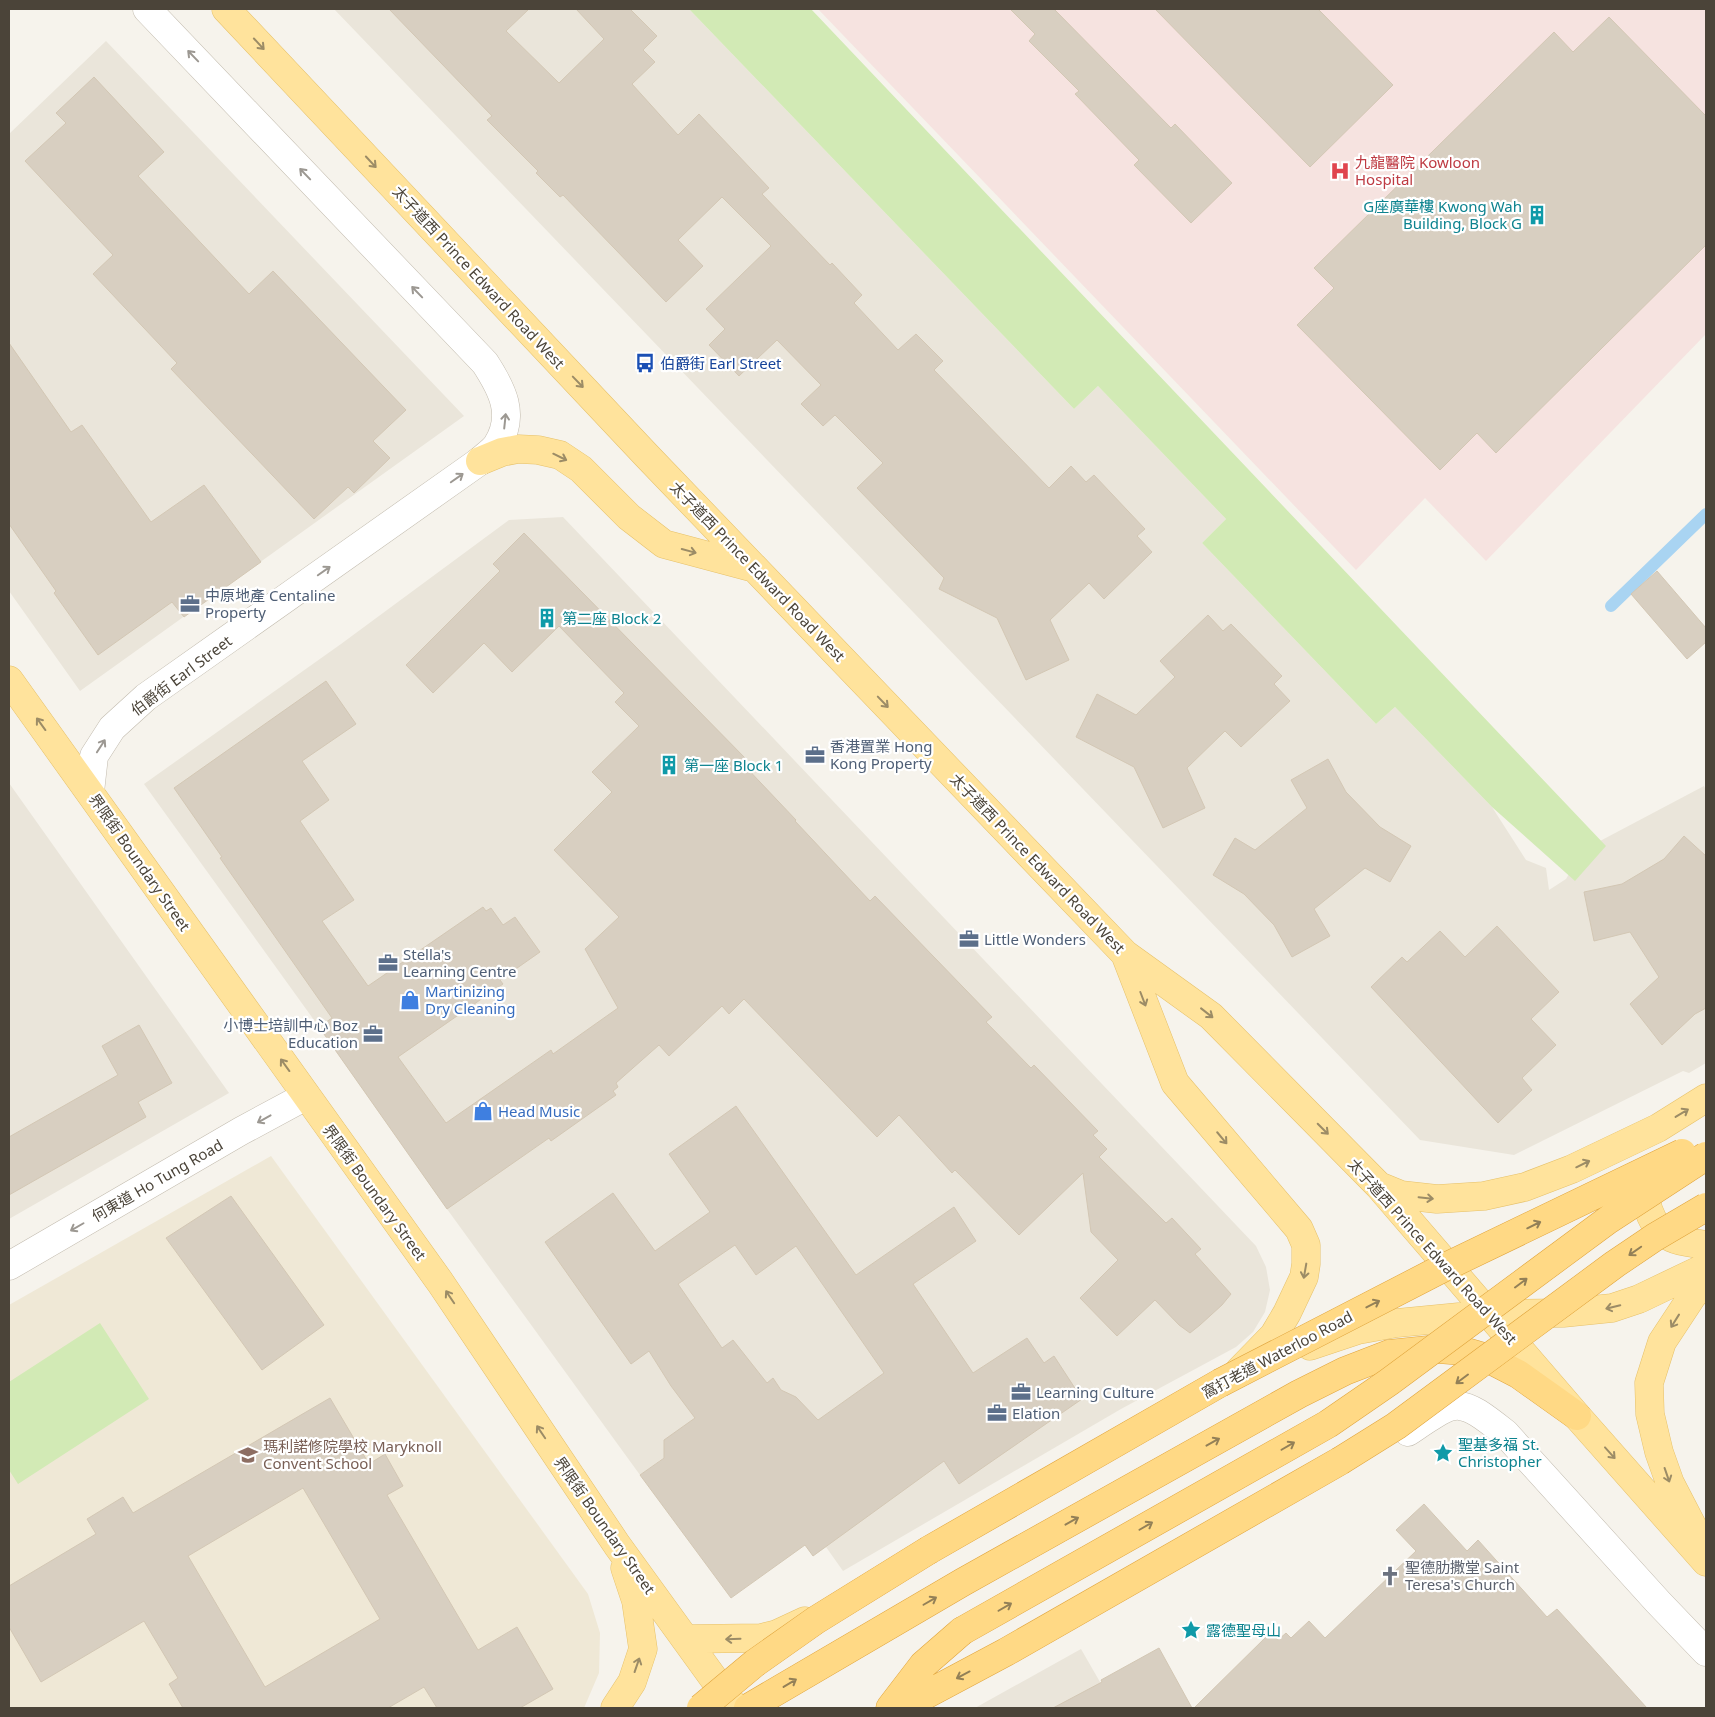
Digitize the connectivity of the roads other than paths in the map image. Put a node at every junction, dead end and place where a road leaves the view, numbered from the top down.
1 (147, 9) edge
2 (226, 9) edge
3 (480, 461) junction
4 (754, 568) junction
5 (9, 680) edge
6 (90, 792) junction
7 (1125, 954) junction
8 (306, 1096) junction
9 (1706, 1098) edge
10 (1658, 1128) junction
11 (1706, 1141) edge
12 (1706, 1156) edge
13 (1379, 1186) junction
14 (1706, 1207) edge
15 (1706, 1244) edge
16 (9, 1266) edge
17 (1706, 1267) edge
18 (1706, 1284) edge
19 (1490, 1314) junction
20 (1211, 1398) junction
21 (1577, 1416) junction
22 (618, 1545) junction
23 (1706, 1553) edge
24 (1706, 1562) edge
25 (685, 1639) junction
26 (1045, 1643) dead end
27 (1706, 1652) edge
28 (615, 1708) edge
29 (700, 1708) edge
30 (735, 1708) edge
31 (748, 1708) edge
32 (890, 1708) edge
33 (901, 1708) edge

3 -> 1 street
2 -> 4 main road, 太子道西 Prince Edward Road West
3 -> 4 main road
6 -> 3 street, 伯爵街 Earl Street
4 -> 7 main road, 太子道西 Prince Edward Road West
6 -> 5 main road, 界限街 Boundary Street
8 -> 6 main road, 界限街 Boundary Street
7 -> 13 main road, 太子道西 Prince Edward Road West
7 -> 20 main road
8 -> 16 street, 何東道 Ho Tung Road
22 -> 8 main road, 界限街 Boundary Street
10 -> 9 main road
13 -> 10 main road
10 - 15 main road
29 -> 11 highway, 窩打老道 Waterloo Road, bridge
32 -> 12 highway, bridge
13 - 19 main road, 太子道西 Prince Edward Road West
14 -> 33 highway, bridge
17 -> 19 main road, 窩打老道 Waterloo Road
18 -> 23 main road
19 - 20 main road, 窩打老道 Waterloo Road
19 - 21 main road, 太子道西 Prince Edward Road West
20 -> 25 main road, 窩打老道 Waterloo Road
21 -> 24 main road, 太子道西 Prince Edward Road West
31 -> 21 highway
22 - 25 main road, 界限街 Boundary Street
28 -> 22 main road
25 - 30 main road, 界限街 Boundary Street
26 - 27 street

